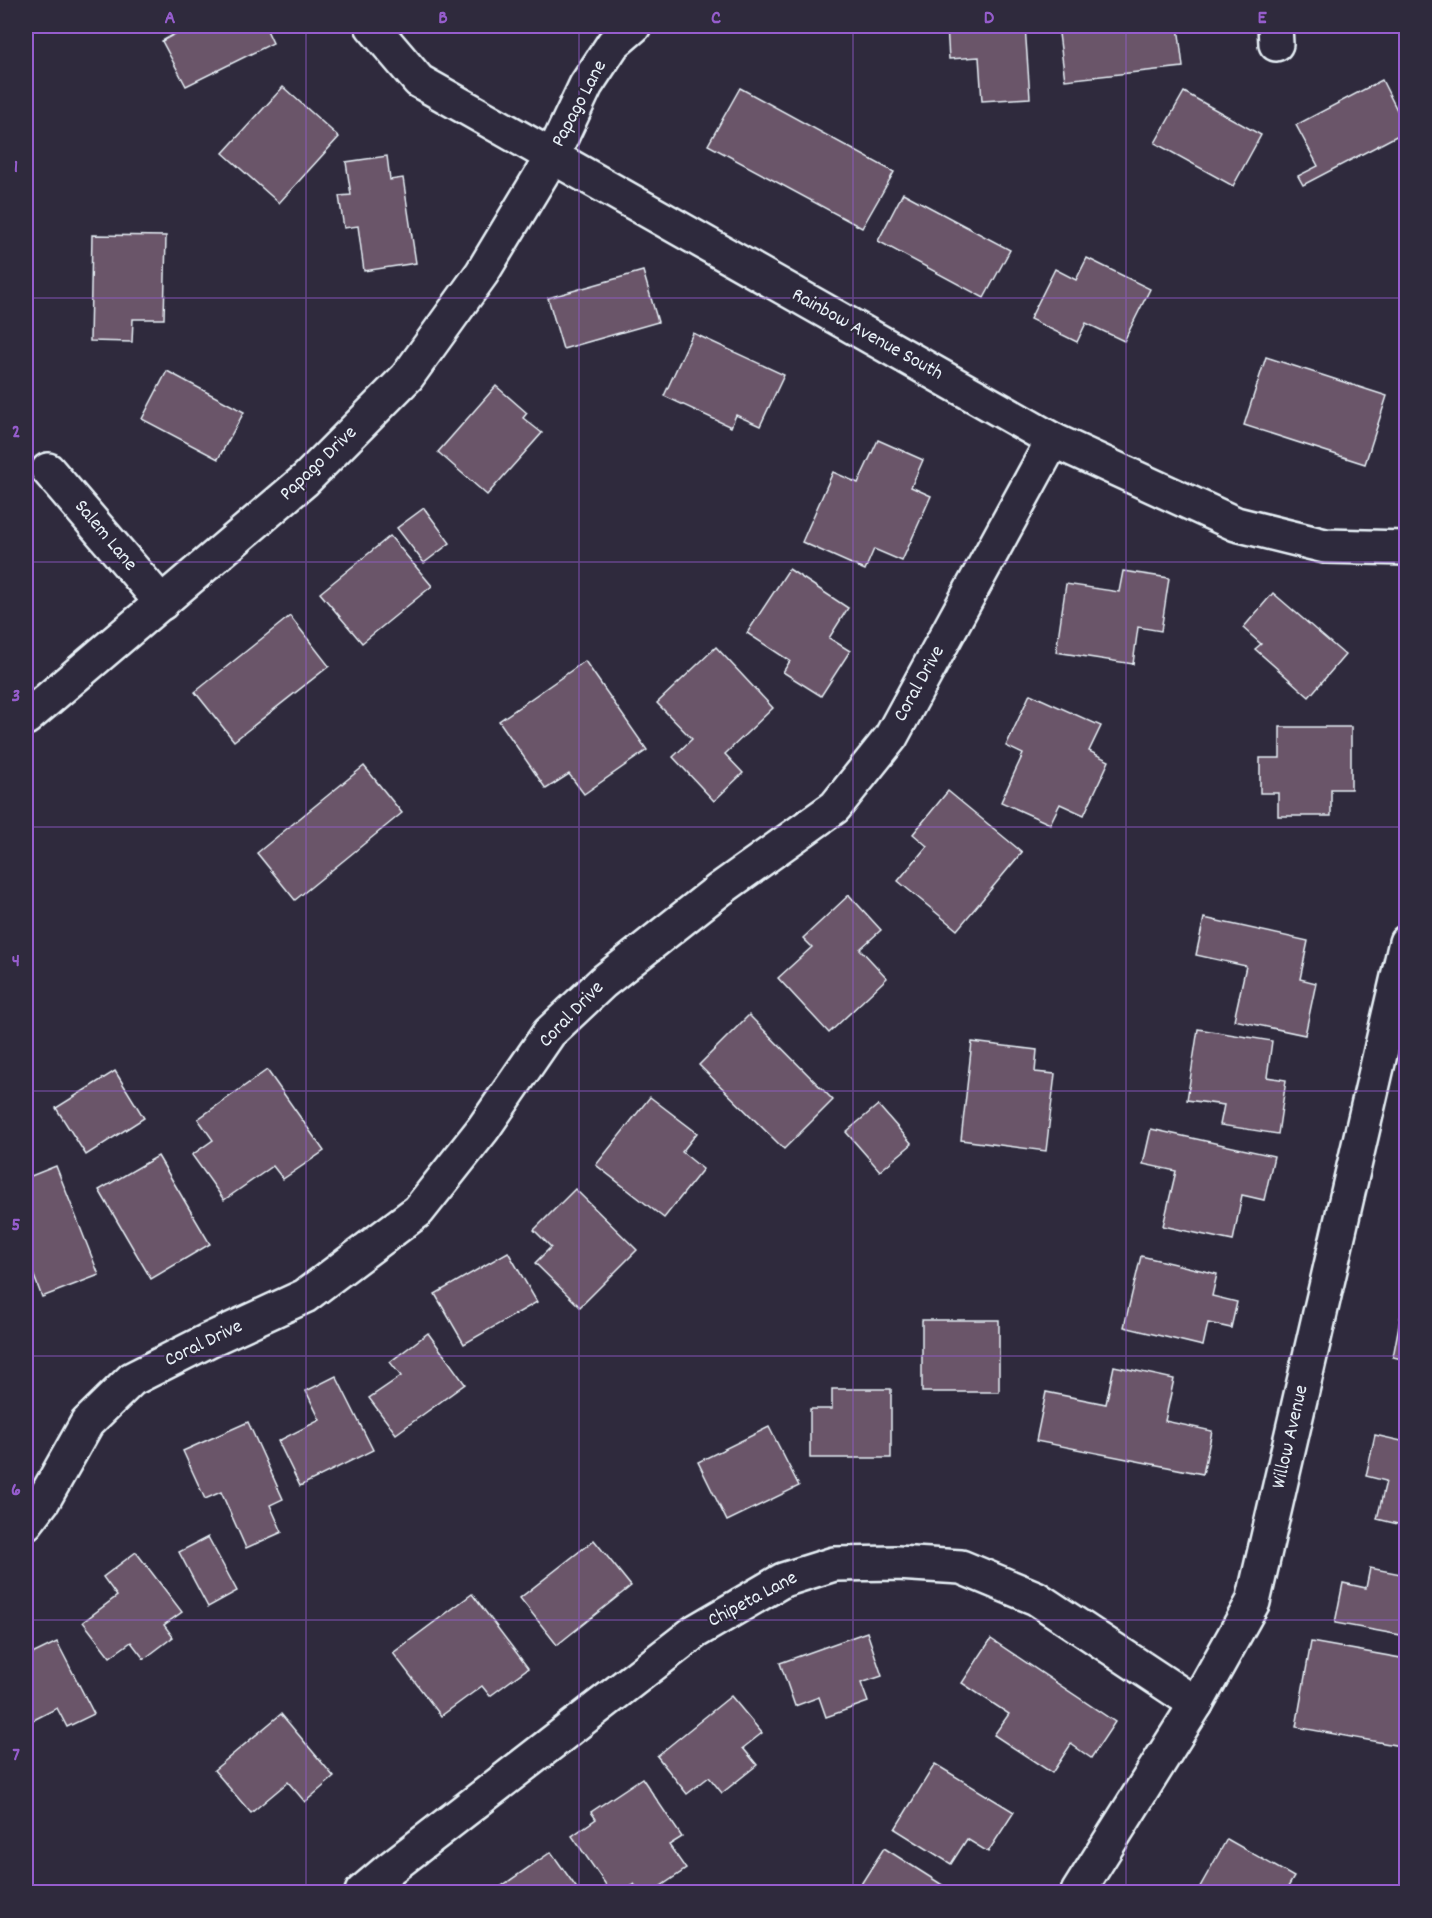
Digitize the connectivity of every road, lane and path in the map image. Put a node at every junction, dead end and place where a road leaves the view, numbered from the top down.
1 (372, 26) edge
2 (634, 26) edge
3 (552, 158) junction
4 (1053, 440) junction
5 (48, 470) dead end
6 (1407, 548) edge
7 (162, 603) junction
8 (26, 718) edge
9 (1407, 942) edge
10 (26, 1523) edge
11 (1196, 1704) junction
12 (362, 1893) edge
13 (1078, 1893) edge

1 - 3 street, Rainbow Avenue South
2 - 3 street, Papago Lane
3 - 4 street, Rainbow Avenue South
3 - 7 street, Papago Drive
4 - 6 street, Rainbow Avenue South
4 - 10 street, Coral Drive
5 - 7 street, Salem Lane
7 - 8 street, Papago Drive
9 - 11 street, Willow Avenue
11 - 12 street, Chipeta Lane
11 - 13 street, Willow Avenue

